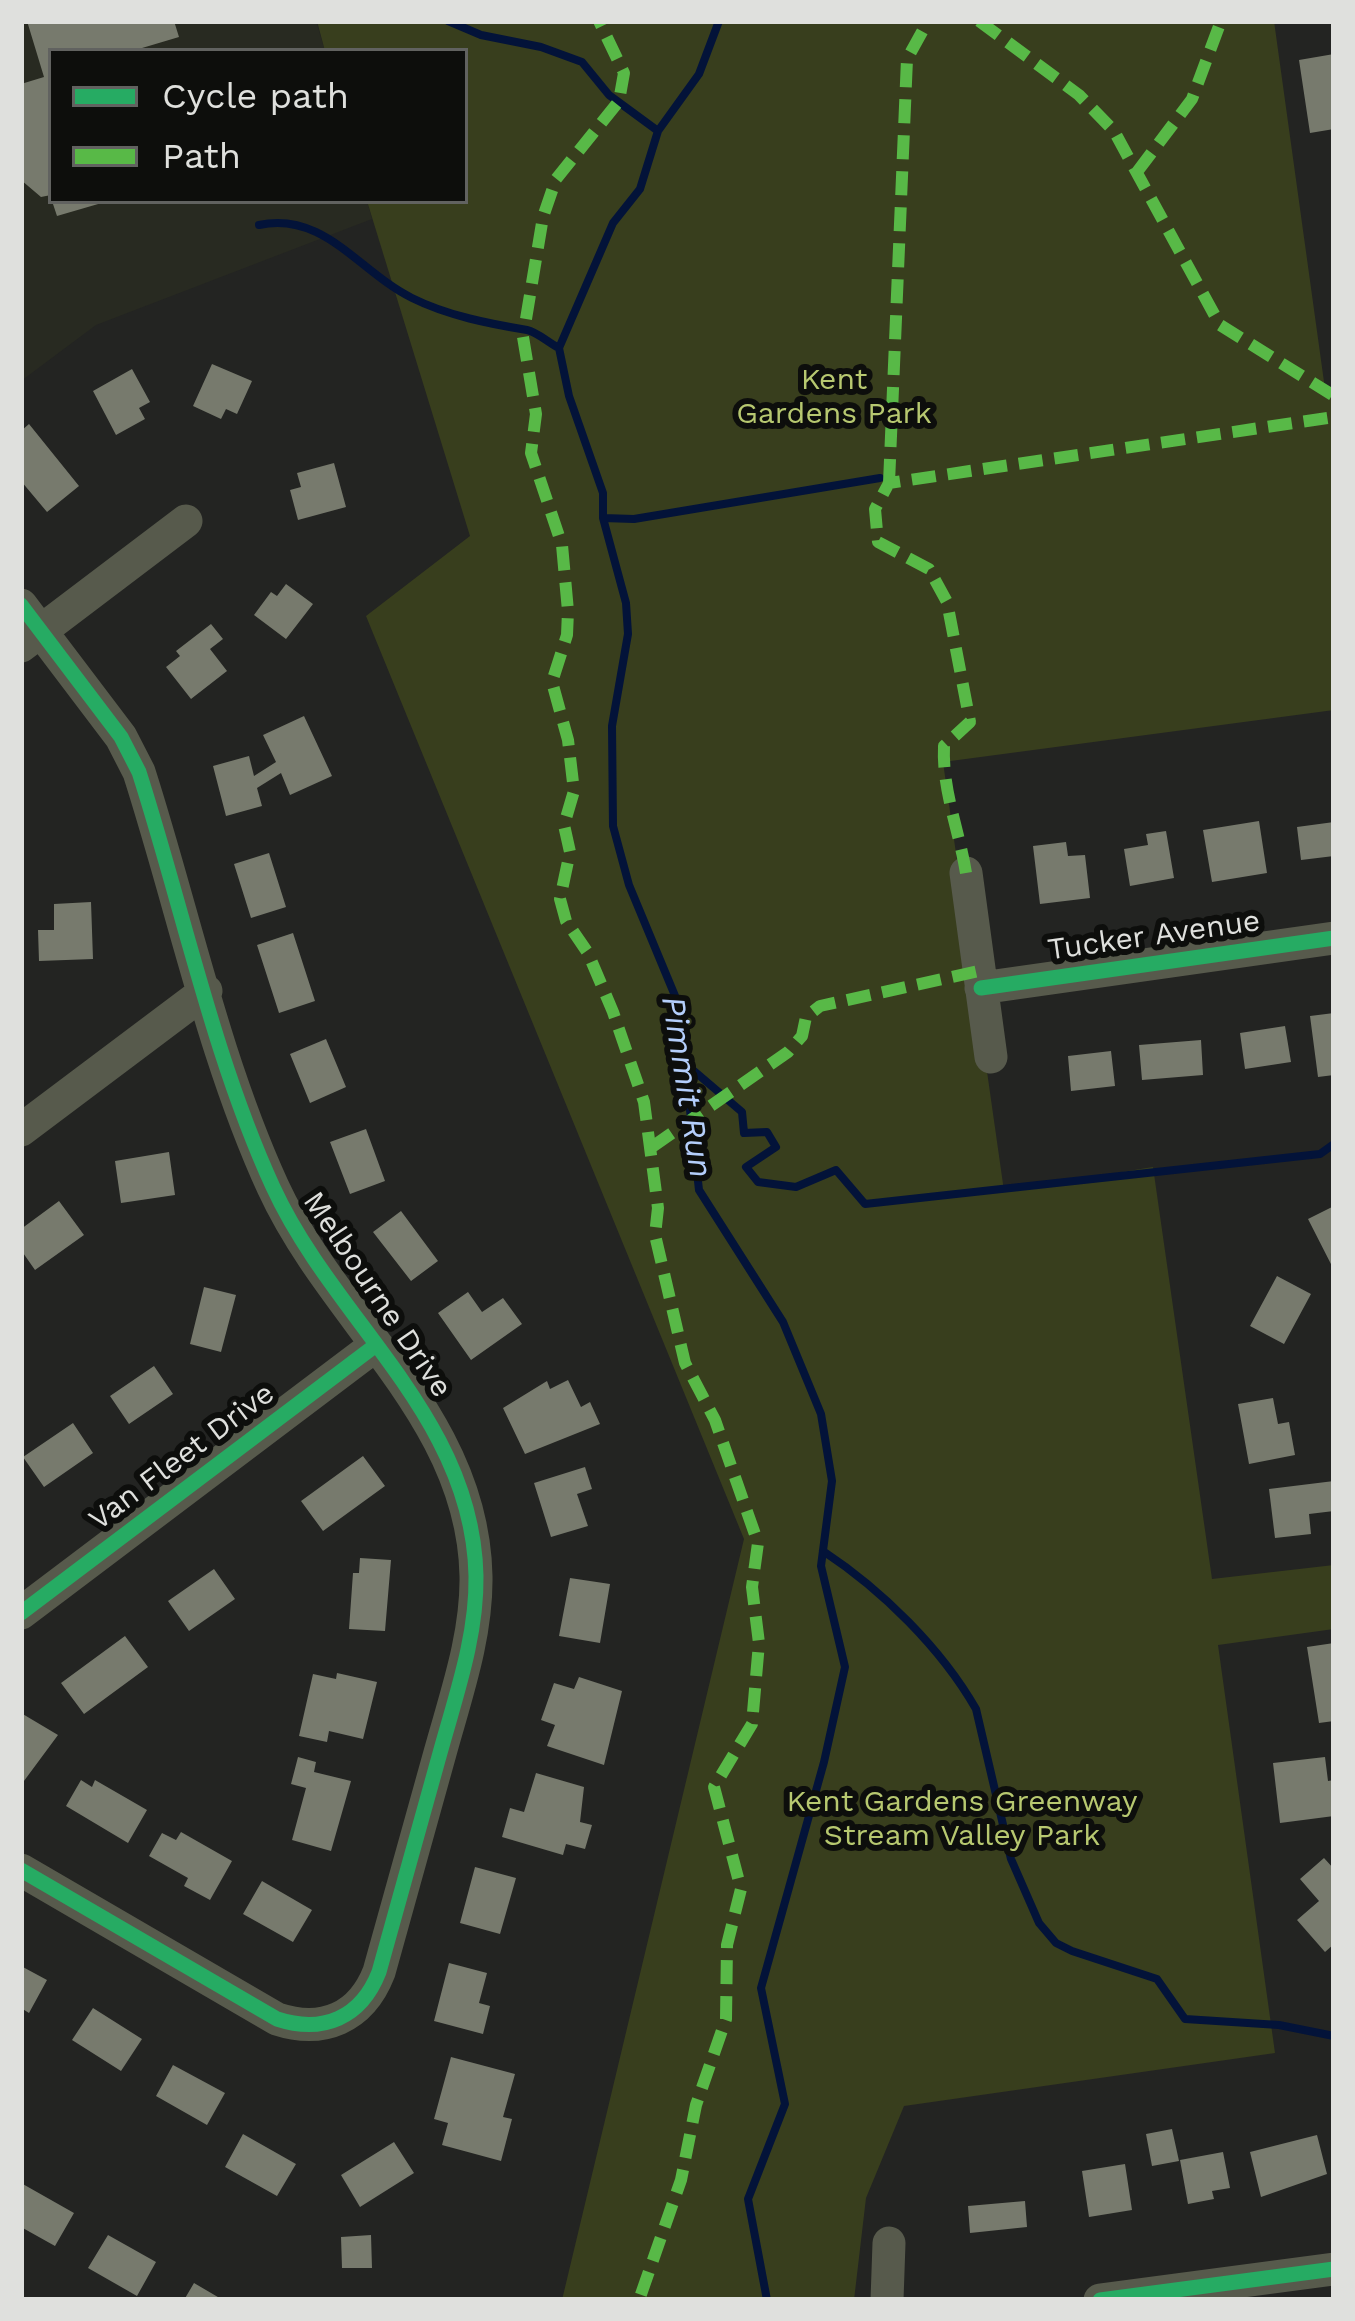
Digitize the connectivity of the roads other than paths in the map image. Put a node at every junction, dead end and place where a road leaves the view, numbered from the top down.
1 (186, 520) dead end
2 (28, 628) edge
3 (966, 873) dead end
4 (1334, 938) edge
5 (981, 988) junction
6 (206, 991) junction
7 (991, 1057) dead end
8 (21, 1130) edge
9 (376, 1345) junction
10 (21, 1613) edge
11 (21, 1870) edge
12 (889, 2242) dead end
13 (1320, 2280) edge
14 (887, 2300) edge
15 (1100, 2300) edge

1 - 2 street
2 - 6 street, Melbourne Drive
3 - 5 street
4 - 5 street, Tucker Avenue
5 - 7 street
6 - 8 street
6 - 9 street, Melbourne Drive
9 - 10 street, Van Fleet Drive
9 - 11 street, Melbourne Drive
12 - 14 street
13 - 15 street

